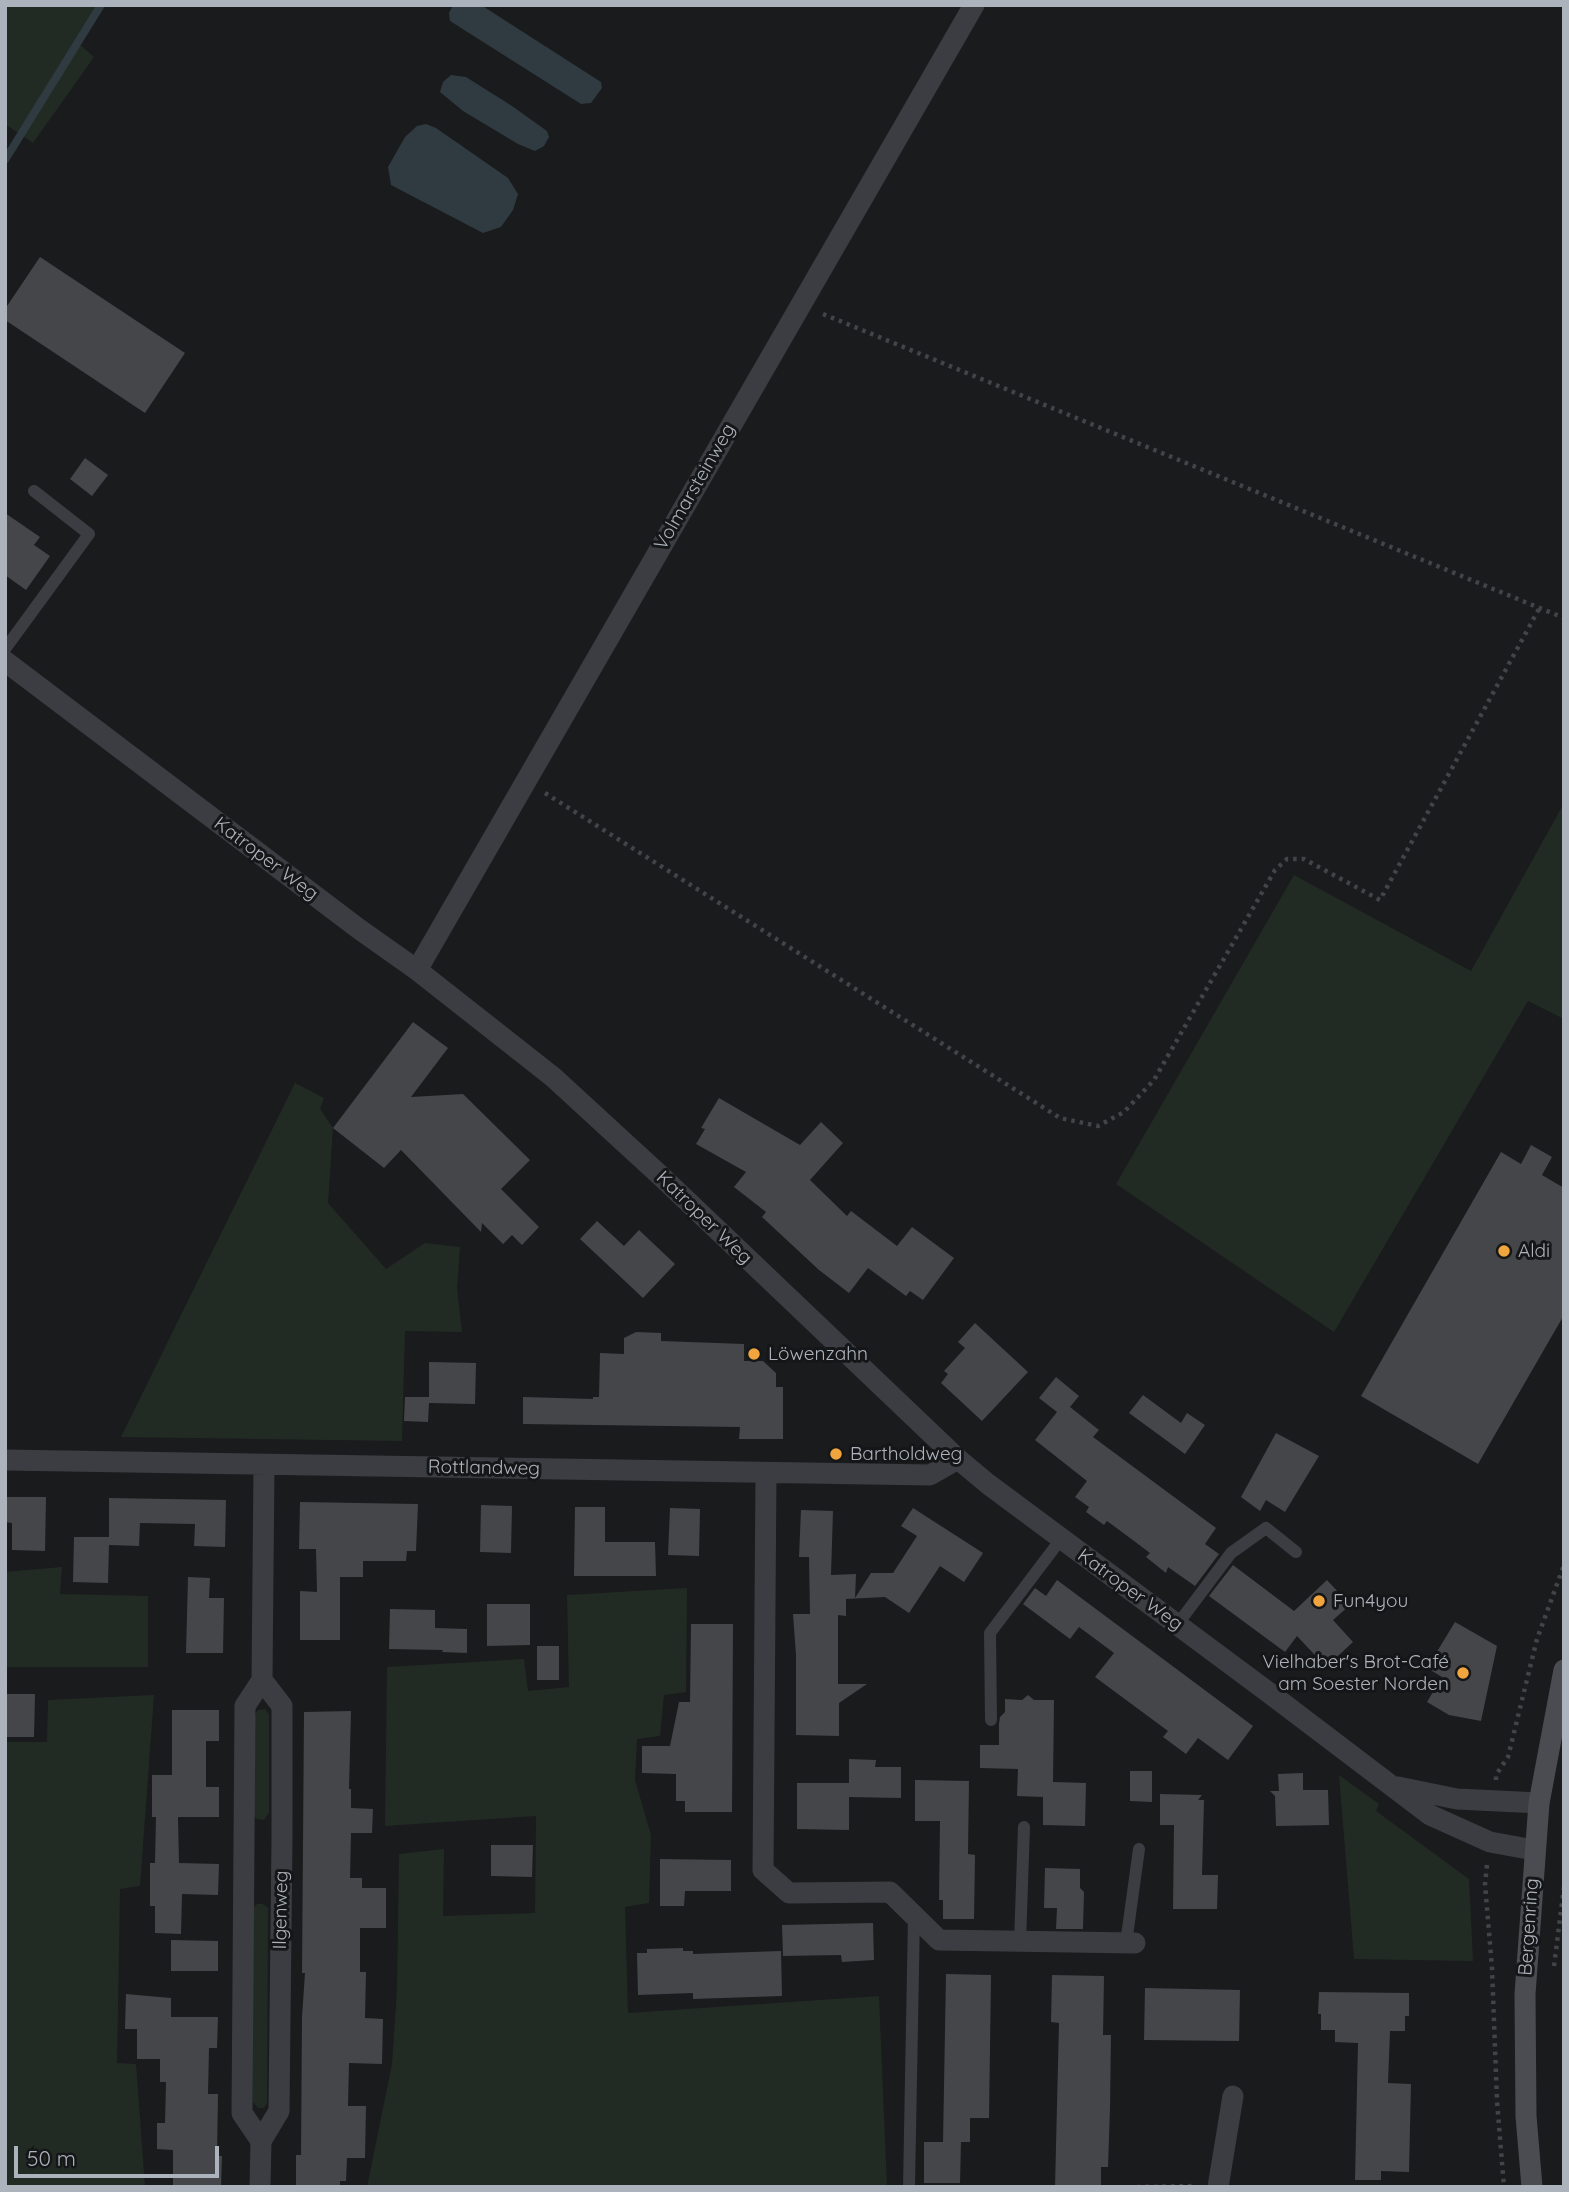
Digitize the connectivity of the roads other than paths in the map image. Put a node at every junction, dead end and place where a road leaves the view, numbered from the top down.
1 (974, 5) edge
2 (34, 491) dead end
3 (5, 649) edge
4 (5, 662) edge
5 (417, 970) junction
6 (958, 1459) junction
7 (5, 1460) edge
8 (264, 1465) junction
9 (766, 1473) junction
10 (1061, 1539) junction
11 (1296, 1552) dead end
12 (1177, 1625) junction
13 (1564, 1670) edge
14 (262, 1680) junction
15 (991, 1720) dead end
16 (1393, 1786) junction
17 (1539, 1803) junction
18 (1024, 1827) dead end
19 (1139, 1849) dead end
20 (1534, 1850) junction
21 (914, 1916) junction
22 (1020, 1942) junction
23 (1130, 1943) joint
24 (1233, 2096) dead end
25 (261, 2141) junction
26 (260, 2187) edge
27 (909, 2187) edge
28 (1218, 2187) edge
29 (1532, 2187) edge

1 - 5 street, Volmarsteinweg
2 - 3 lane
4 - 5 street, Katroper Weg
5 - 6 street, Katroper Weg
6 - 9 street, Rottlandweg
6 - 10 street, Katroper Weg
7 - 8 street, Rottlandweg
8 - 9 street, Rottlandweg
8 - 14 street, Ilgenweg
9 - 21 street
10 - 12 street, Katroper Weg
10 - 15 lane
11 - 12 lane
12 - 16 street, Katroper Weg
13 - 17 main road, Bergenring
14 - 25 street, Ilgenweg
14 - 25 street, Ilgenweg
16 - 17 street, Katroper Weg
16 - 20 street, Katroper Weg
17 - 20 main road, Bergenring
18 - 22 lane
19 - 23 lane
20 - 29 main road, Bergenring
21 - 22 street
21 - 27 lane
22 - 23 street
24 - 28 street
25 - 26 street, Ilgenweg

